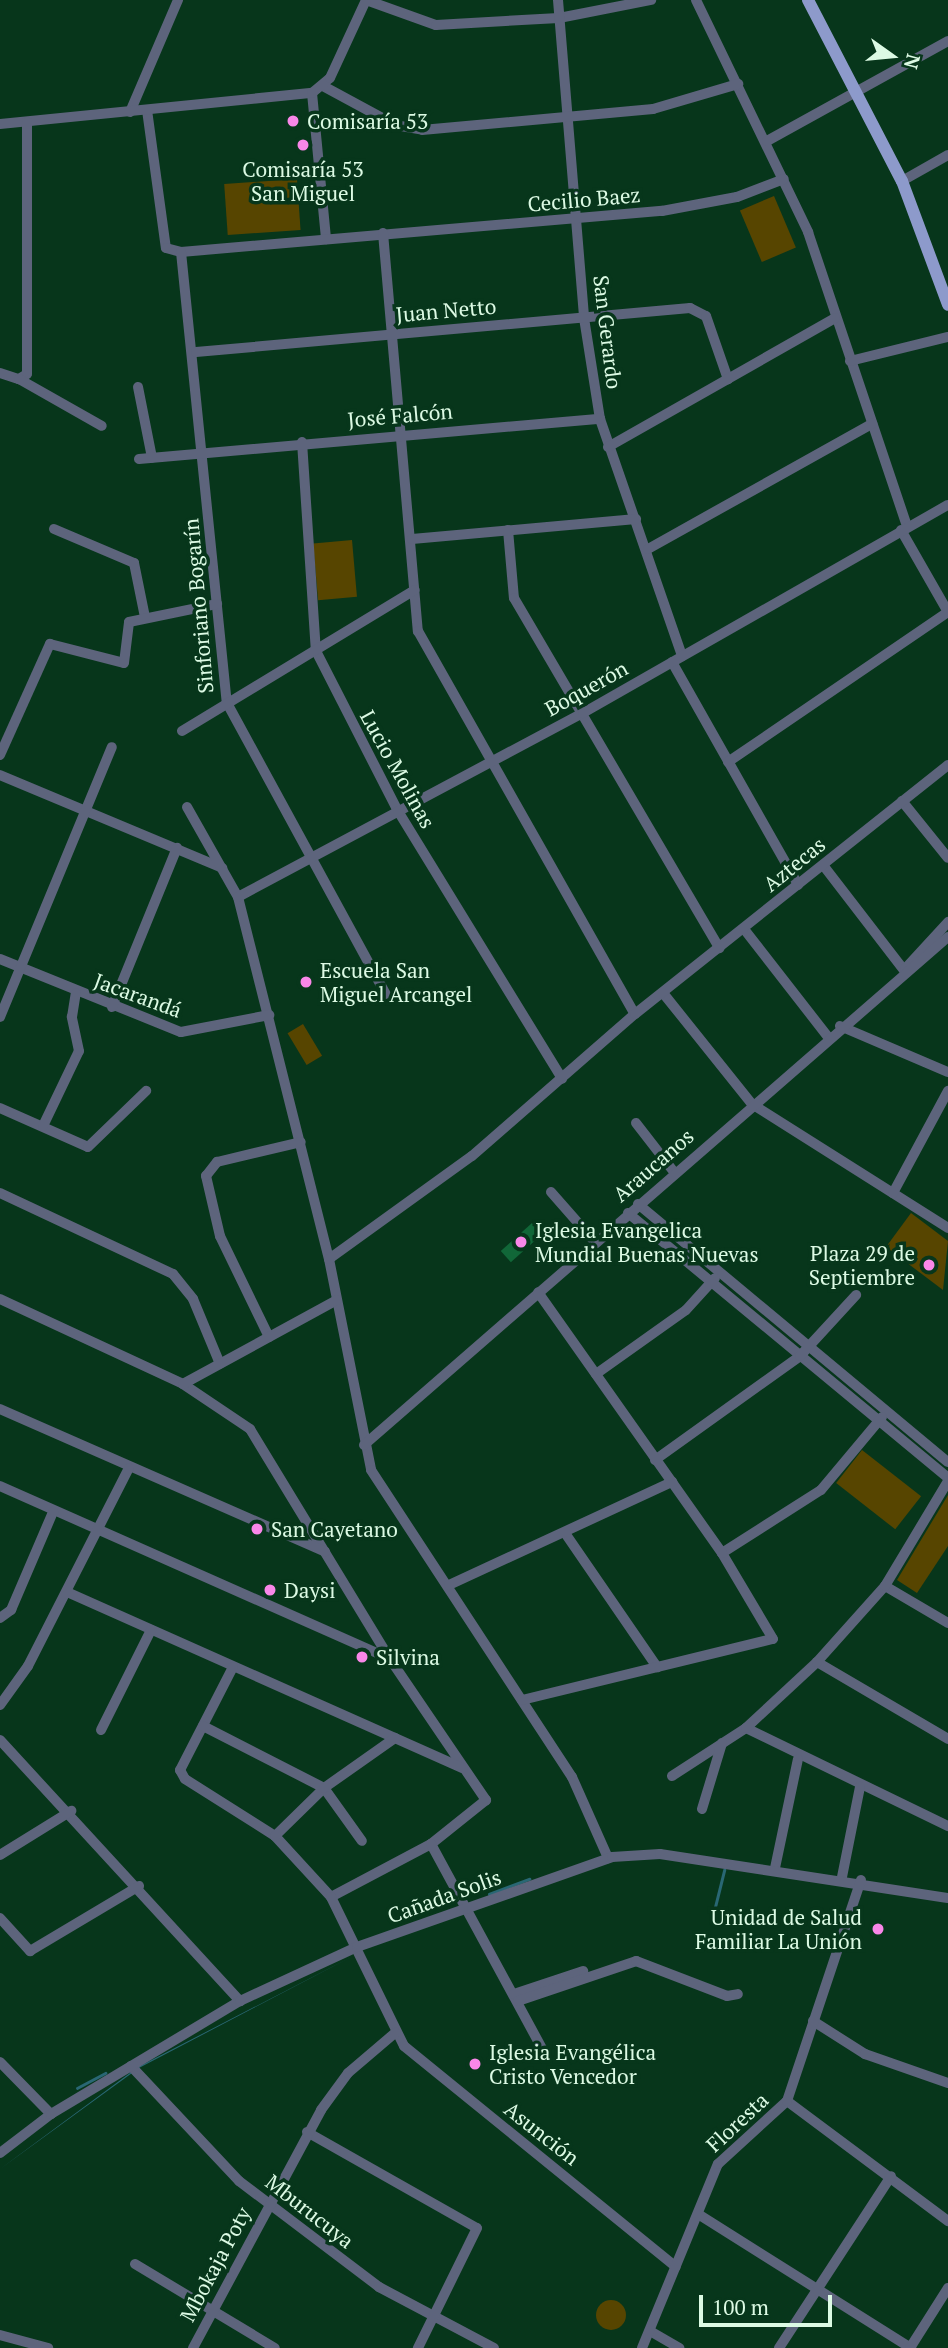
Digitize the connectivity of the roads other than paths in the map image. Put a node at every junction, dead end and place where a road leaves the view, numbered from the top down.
1 (178, 0) edge
2 (366, 0) edge
3 (558, 0) edge
4 (651, 0) edge
5 (696, 0) edge
6 (808, 0) edge
7 (559, 18) junction
8 (948, 41) edge
9 (738, 84) junction
10 (323, 86) junction
11 (856, 92) junction
12 (312, 93) junction
13 (147, 110) junction
14 (130, 112) junction
15 (568, 117) junction
16 (27, 122) junction
17 (0, 124) edge
18 (767, 141) junction
19 (948, 155) edge
20 (784, 178) junction
21 (902, 181) junction
22 (577, 220) junction
23 (383, 233) junction
24 (326, 239) junction
25 (181, 252) junction
26 (948, 304) edge
27 (584, 318) junction
28 (835, 318) junction
29 (392, 333) junction
30 (948, 337) edge
31 (196, 352) junction
32 (850, 361) junction
33 (0, 373) edge
34 (19, 379) junction
35 (728, 379) junction
36 (138, 387) dead end
37 (600, 419) junction
38 (872, 424) junction
39 (103, 426) dead end
40 (401, 435) junction
41 (302, 442) junction
42 (608, 447) junction
43 (204, 455) junction
44 (152, 458) junction
45 (139, 459) dead end
46 (948, 505) edge
47 (636, 519) junction
48 (904, 528) junction
49 (54, 529) dead end
50 (508, 530) junction
51 (412, 539) junction
52 (648, 549) junction
53 (415, 590) junction
54 (217, 604) junction
55 (948, 612) edge
56 (145, 617) junction
57 (316, 650) junction
58 (682, 656) junction
59 (672, 662) junction
60 (227, 703) junction
61 (583, 713) junction
62 (182, 731) dead end
63 (112, 747) dead end
64 (0, 755) edge
65 (488, 762) junction
66 (728, 762) junction
67 (948, 765) edge
68 (0, 775) edge
69 (902, 801) junction
70 (187, 807) dead end
71 (87, 810) junction
72 (398, 811) junction
73 (177, 848) junction
74 (313, 857) junction
75 (948, 858) edge
76 (823, 865) junction
77 (223, 868) junction
78 (798, 885) junction
79 (238, 897) junction
80 (948, 922) edge
81 (744, 929) junction
82 (948, 937) edge
83 (719, 948) junction
84 (0, 959) edge
85 (20, 967) junction
86 (904, 970) junction
87 (76, 993) junction
88 (663, 993) junction
89 (389, 1000) dead end
90 (111, 1007) junction
91 (269, 1014) junction
92 (635, 1014) junction
93 (0, 1017) edge
94 (840, 1026) junction
95 (828, 1037) junction
96 (948, 1072) edge
97 (562, 1079) junction
98 (146, 1091) dead end
99 (948, 1091) edge
100 (752, 1104) junction
101 (0, 1108) edge
102 (636, 1123) dead end
103 (43, 1126) junction
104 (301, 1142) junction
105 (674, 1172) junction
106 (551, 1192) dead end
107 (893, 1193) junction
108 (0, 1194) edge
109 (638, 1204) junction
110 (628, 1213) junction
111 (948, 1228) edge
112 (595, 1242) junction
113 (329, 1259) junction
114 (720, 1272) junction
115 (712, 1283) junction
116 (538, 1292) junction
117 (856, 1295) dead end
118 (0, 1298) edge
119 (337, 1300) junction
120 (269, 1337) junction
121 (810, 1348) junction
122 (800, 1356) junction
123 (220, 1364) junction
124 (596, 1374) junction
125 (183, 1384) junction
126 (0, 1409) edge
127 (887, 1412) junction
128 (879, 1421) junction
129 (363, 1445) junction
130 (655, 1460) junction
131 (948, 1462) edge
132 (129, 1468) junction
133 (948, 1480) edge
134 (673, 1482) junction
135 (0, 1486) edge
136 (53, 1512) junction
137 (98, 1532) junction
138 (565, 1532) junction
139 (325, 1553) junction
140 (722, 1553) junction
141 (450, 1586) junction
142 (885, 1586) junction
143 (67, 1592) junction
144 (0, 1618) edge
145 (948, 1623) edge
146 (150, 1630) junction
147 (390, 1659) junction
148 (817, 1662) junction
149 (233, 1667) junction
150 (657, 1667) junction
151 (522, 1700) junction
152 (0, 1705) edge
153 (203, 1726) junction
154 (746, 1728) junction
155 (101, 1730) dead end
156 (396, 1738) junction
157 (0, 1740) edge
158 (948, 1740) edge
159 (723, 1741) junction
160 (798, 1759) junction
161 (463, 1768) junction
162 (672, 1776) dead end
163 (860, 1787) junction
164 (324, 1788) junction
165 (702, 1809) dead end
166 (71, 1811) junction
167 (948, 1826) edge
168 (275, 1836) junction
169 (362, 1841) dead end
170 (431, 1844) junction
171 (0, 1855) edge
172 (608, 1858) junction
173 (775, 1868) junction
174 (842, 1877) junction
175 (861, 1880) junction
176 (139, 1886) junction
177 (331, 1897) junction
178 (948, 1898) edge
179 (470, 1907) junction
180 (0, 1918) edge
181 (357, 1947) junction
182 (738, 1994) dead end
183 (516, 1998) junction
184 (240, 2001) junction
185 (813, 2021) junction
186 (396, 2033) junction
187 (545, 2054) dead end
188 (0, 2062) edge
189 (131, 2066) junction
190 (948, 2083) edge
191 (787, 2101) junction
192 (51, 2114) junction
193 (307, 2132) junction
194 (0, 2153) edge
195 (891, 2176) junction
196 (270, 2203) junction
197 (698, 2214) junction
198 (948, 2221) edge
199 (135, 2264) dead end
200 (676, 2267) junction
201 (948, 2288) edge
202 (817, 2290) junction
203 (211, 2312) junction
204 (436, 2315) junction
205 (650, 2331) junction
206 (0, 2335) edge
207 (48, 2348) edge
208 (193, 2348) edge
209 (275, 2348) edge
210 (418, 2348) edge
211 (494, 2348) edge
212 (642, 2348) edge
213 (679, 2348) edge
214 (779, 2348) edge
215 (910, 2348) edge

1 - 14 street
2 - 7 street
2 - 10 street
3 - 7 street, San Gerardo
4 - 7 street
5 - 9 street
6 - 11 main road
7 - 15 street, San Gerardo
8 - 11 street
9 - 15 street
9 - 18 street
10 - 12 street
10 - 15 street
11 - 18 street
11 - 21 main road
12 - 13 street
12 - 24 street
13 - 14 street
13 - 25 street
14 - 16 street
15 - 22 street, San Gerardo
16 - 17 street
16 - 34 street
18 - 20 street
19 - 21 street
20 - 22 street, Cecilio Baez
20 - 28 street
21 - 26 main road
22 - 23 street, Cecilio Baez
22 - 27 street, San Gerardo
23 - 24 street, Cecilio Baez
23 - 29 street
24 - 25 street, Cecilio Baez
25 - 31 street, Sinforiano Bogarín
27 - 29 street, Juan Netto
27 - 35 street, Juan Netto
27 - 37 street, San Gerardo
28 - 32 street
28 - 35 street
29 - 31 street, Juan Netto
29 - 40 street
30 - 32 street
31 - 43 street, Sinforiano Bogarín
32 - 38 street
33 - 34 street
34 - 39 street
35 - 42 street
36 - 44 street
37 - 40 street, José Falcón
37 - 42 street, San Gerardo
38 - 48 street
38 - 52 street
40 - 41 street, José Falcón
40 - 51 street
41 - 43 street, José Falcón
41 - 57 street, Lucio Molinas
42 - 47 street, San Gerardo
43 - 44 street, José Falcón
43 - 54 street, Sinforiano Bogarín
44 - 45 street, José Falcón
46 - 48 street, Boquerón
47 - 50 street
47 - 52 street, San Gerardo
48 - 55 street
48 - 58 street, Boquerón
49 - 56 street
50 - 51 street
50 - 61 street
51 - 53 street
52 - 58 street, San Gerardo
53 - 57 street
53 - 65 street
54 - 56 street
54 - 60 street, Sinforiano Bogarín
55 - 66 street
56 - 64 street
57 - 60 street
57 - 72 street, Lucio Molinas
58 - 59 street, Boquerón
59 - 61 street, Boquerón
59 - 66 street
60 - 62 street
60 - 74 street, Sinforiano Bogarín
61 - 65 street, Boquerón
61 - 83 street
63 - 71 street
65 - 72 street, Boquerón
65 - 92 street
66 - 78 street
67 - 69 street, Aztecas
68 - 71 street
69 - 75 street
69 - 76 street, Aztecas
70 - 77 street
71 - 73 street
71 - 85 street
72 - 74 street, Boquerón
72 - 97 street, Lucio Molinas
73 - 77 street
73 - 90 street
74 - 79 street, Boquerón
74 - 89 street, Sinforiano Bogarín
76 - 78 street, Aztecas
76 - 86 street
77 - 79 street
78 - 81 street, Aztecas
79 - 91 street
80 - 86 street, Araucanos
81 - 83 street, Aztecas
81 - 95 street
82 - 86 street, Araucanos
83 - 88 street, Aztecas
84 - 85 street, Jacarandá
85 - 87 street, Jacarandá
85 - 93 street
86 - 94 street, Araucanos
87 - 90 street, Jacarandá
87 - 103 street
88 - 92 street, Aztecas
88 - 100 street
90 - 91 street, Jacarandá
91 - 104 street
92 - 97 street, Aztecas
94 - 95 street, Araucanos
94 - 96 street
95 - 100 street, Araucanos
97 - 113 street, Aztecas
98 - 103 street
99 - 107 street
100 - 105 street, Araucanos
100 - 107 street
101 - 103 street
102 - 105 street
104 - 113 street
104 - 120 street
105 - 109 street, Araucanos
106 - 112 street
107 - 111 street
108 - 123 street
109 - 110 street, Araucanos
109 - 114 street
110 - 112 street, Araucanos
110 - 115 street
112 - 116 street, Araucanos
113 - 119 street
114 - 115 street
114 - 121 street
115 - 122 street
115 - 124 street
116 - 124 street
116 - 129 street, Araucanos
117 - 121 street
118 - 125 street
119 - 120 street
119 - 129 street
120 - 123 street
121 - 122 street
121 - 127 street
122 - 128 street
122 - 130 street
123 - 125 street
124 - 130 street
125 - 139 street
126 - 132 street
127 - 128 street
127 - 131 street
128 - 133 street
128 - 140 street
129 - 141 street
130 - 134 street
132 - 137 street
132 - 139 street
133 - 142 street
134 - 138 street
134 - 140 street
135 - 136 street
136 - 137 street
136 - 144 street
137 - 143 street
137 - 147 street
138 - 141 street
138 - 150 street
139 - 147 street
140 - 150 street
141 - 151 street
142 - 145 street
142 - 148 street
143 - 146 street
143 - 152 street
146 - 149 street
146 - 155 street
147 - 161 street
148 - 154 street
148 - 158 street
149 - 153 street
149 - 156 street
150 - 151 street
151 - 172 street
153 - 164 street
153 - 168 street, Asunción
154 - 159 street
154 - 160 street
156 - 161 street
156 - 164 street
157 - 166 street
159 - 162 street
159 - 165 street
160 - 163 street
160 - 173 street
161 - 170 street
163 - 167 street
163 - 174 street
164 - 168 street
164 - 169 street
166 - 171 street
166 - 176 street
168 - 177 street, Asunción
170 - 177 street
170 - 179 street
172 - 173 street, Cañada Solis
172 - 179 street, Cañada Solis
173 - 174 street, Cañada Solis
174 - 175 street, Cañada Solis
175 - 178 street, Cañada Solis
175 - 185 street, Floresta
176 - 180 street
176 - 184 street
177 - 181 street, Asunción
179 - 181 street, Cañada Solis
179 - 183 street
181 - 184 street, Cañada Solis
181 - 186 street, Asunción
182 - 183 street
183 - 187 street
184 - 189 street, Cañada Solis
185 - 190 street
185 - 191 street, Floresta
186 - 193 street, Mbokaja Poty
186 - 200 street, Asunción
188 - 192 street
189 - 192 street, Cañada Solis
189 - 196 street, Mburucuya
191 - 195 street
191 - 197 street, Floresta
192 - 194 street, Cañada Solis
193 - 196 street, Mbokaja Poty
193 - 204 street
195 - 198 street
195 - 202 street
196 - 203 street, Mbokaja Poty
196 - 204 street, Mburucuya
197 - 200 street, Floresta
197 - 202 street
199 - 203 street
200 - 205 street, Floresta
201 - 215 street
202 - 214 street
202 - 215 street
203 - 208 street, Mbokaja Poty
203 - 209 street
204 - 210 street
204 - 211 street, Mburucuya
205 - 212 street, Floresta
205 - 213 street
206 - 207 street

